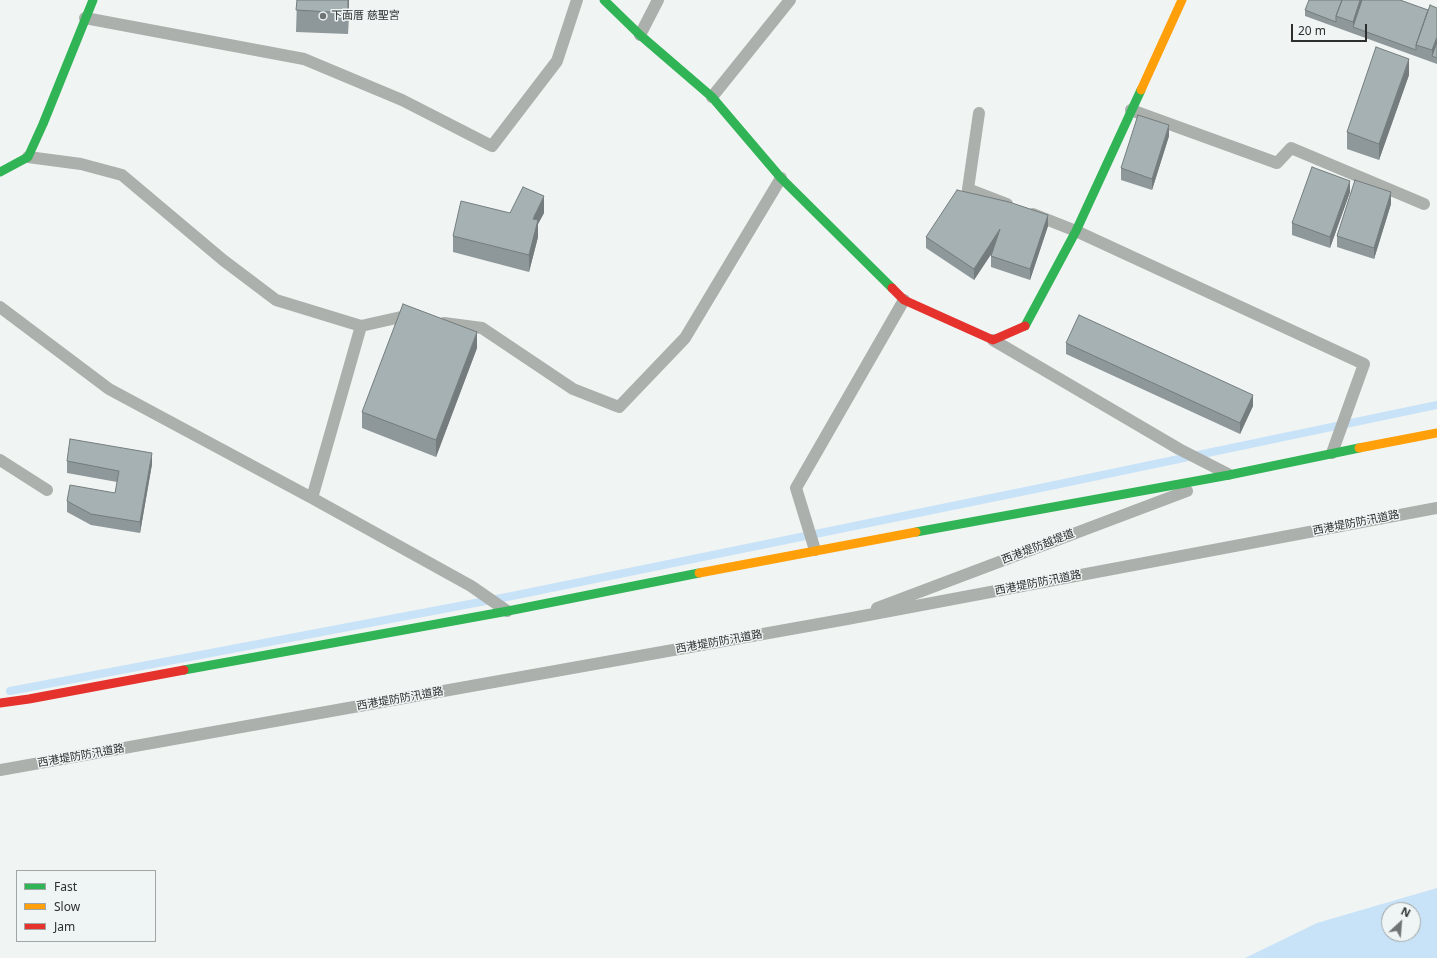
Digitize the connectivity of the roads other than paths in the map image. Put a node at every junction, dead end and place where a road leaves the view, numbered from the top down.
1 (93, 0) edge
2 (577, 0) edge
3 (604, 0) edge
4 (658, 0) edge
5 (790, 0) edge
6 (1182, 0) edge
7 (85, 18) junction
8 (640, 35) junction
9 (712, 97) junction
10 (1131, 110) junction
11 (980, 114) dead end
12 (28, 157) junction
13 (0, 172) edge
14 (781, 178) junction
15 (1424, 204) dead end
16 (1076, 230) junction
17 (904, 300) junction
18 (0, 307) edge
19 (361, 326) junction
20 (993, 340) junction
21 (1437, 433) edge
22 (1332, 453) junction
23 (0, 460) edge
24 (1229, 475) junction
25 (47, 490) dead end
26 (312, 498) junction
27 (1437, 508) edge
28 (815, 550) junction
29 (508, 612) junction
30 (847, 619) junction
31 (0, 703) edge
32 (0, 770) edge

1 - 7 street
2 - 7 lane
3 - 8 street
4 - 8 lane
5 - 9 lane
6 - 10 street
7 - 12 street
8 - 9 street
9 - 14 street
10 - 15 lane
10 - 16 street
11 - 16 lane
12 - 13 street
12 - 19 lane
14 - 17 street
14 - 19 lane
16 - 20 street
16 - 22 lane
17 - 20 street
17 - 28 lane
18 - 26 lane
19 - 26 lane
20 - 24 lane
21 - 22 street
22 - 24 street
23 - 25 lane
24 - 28 street
24 - 30 lane, 西港堤防越堤道
26 - 29 lane
27 - 30 lane, 西港堤防防汛道路
28 - 29 street
29 - 31 street
30 - 32 lane, 西港堤防防汛道路

